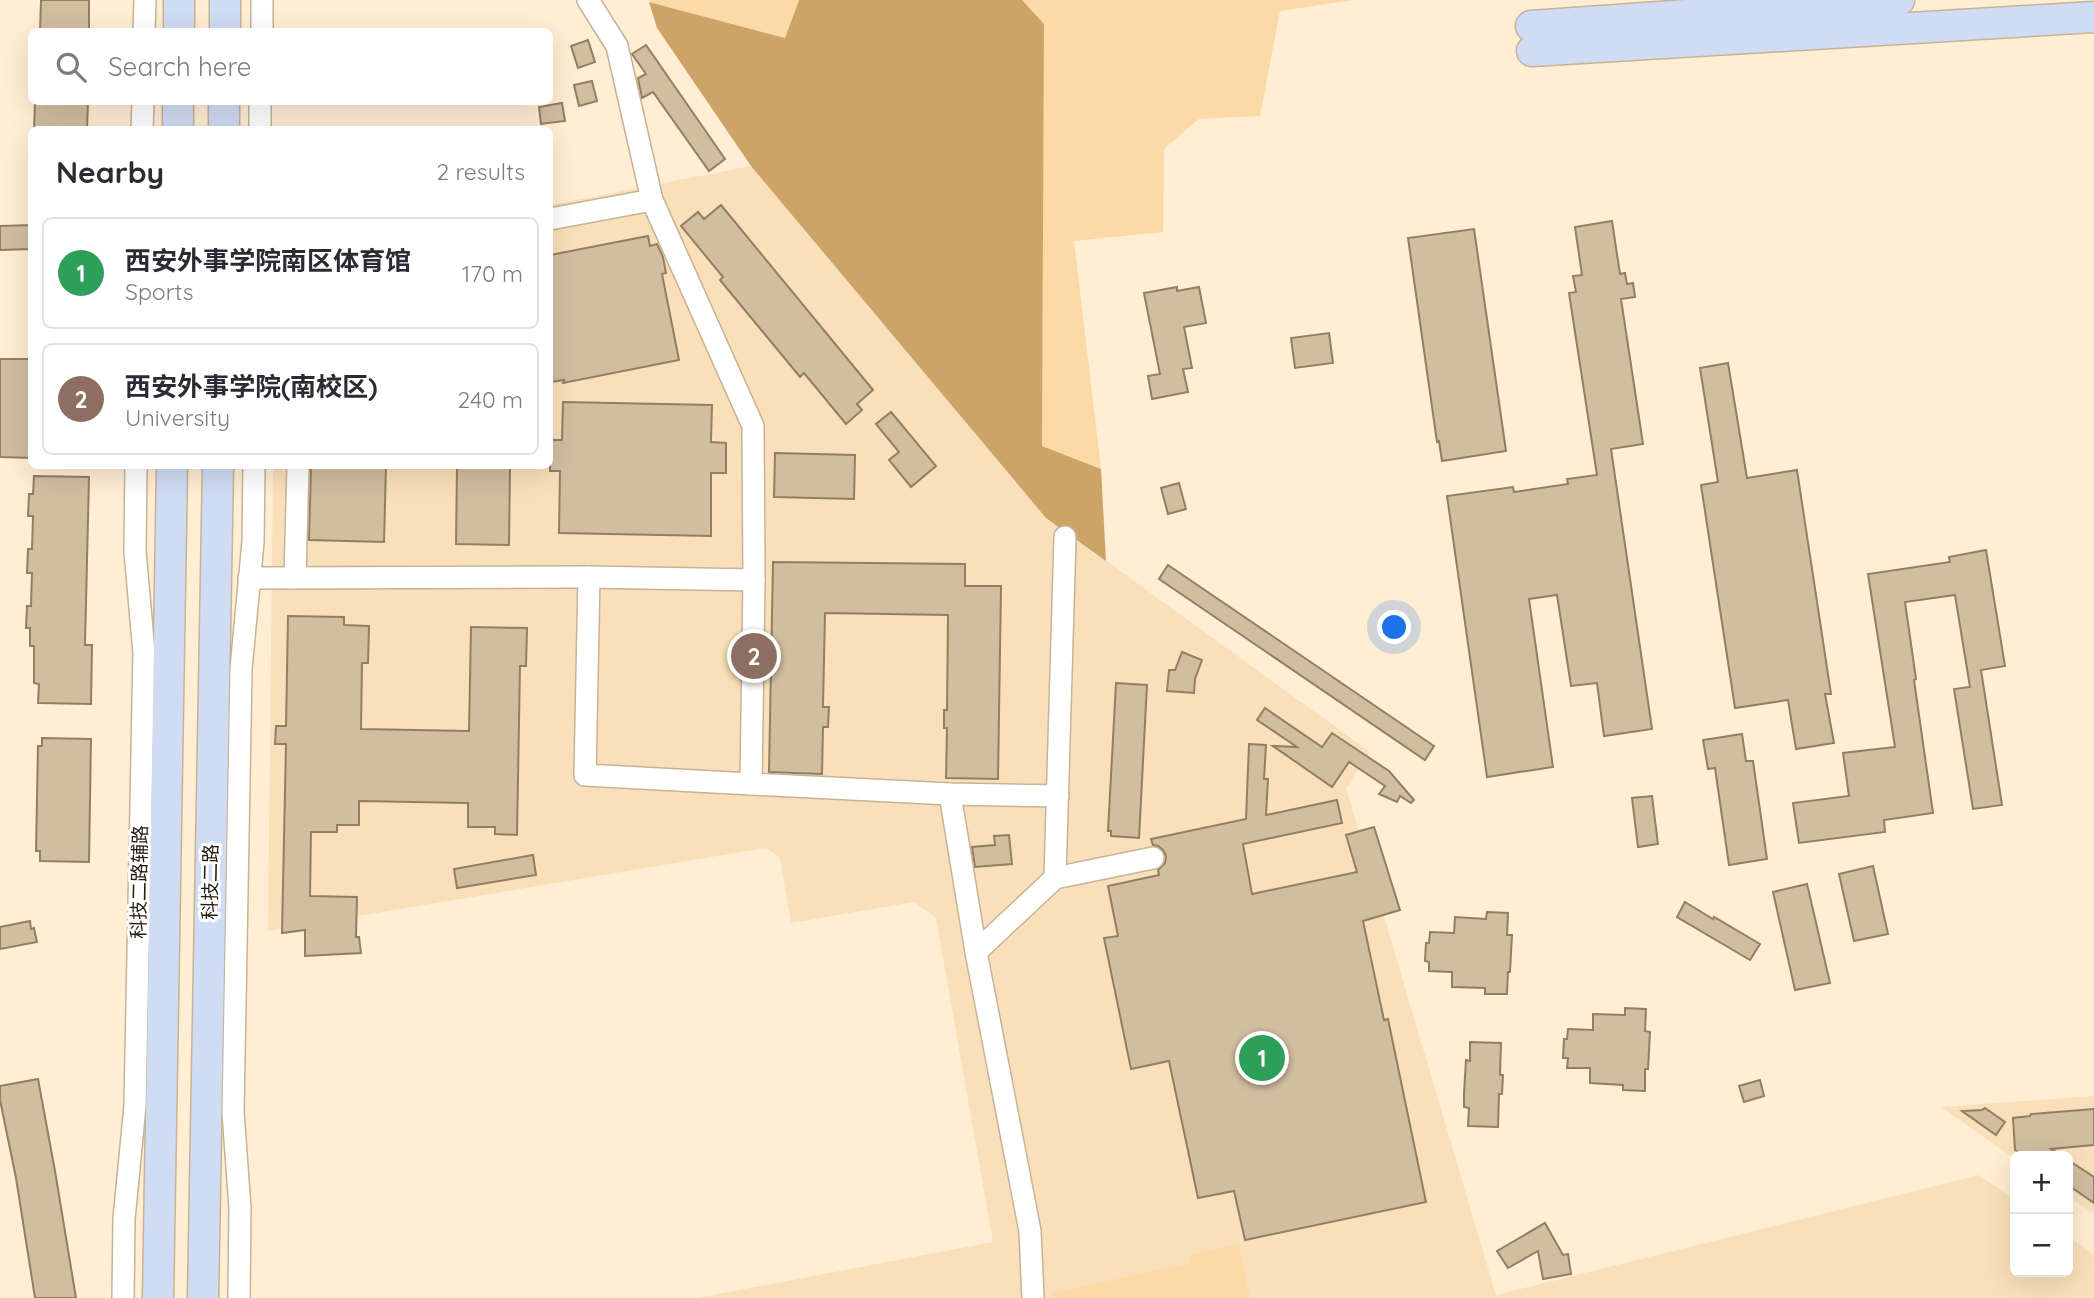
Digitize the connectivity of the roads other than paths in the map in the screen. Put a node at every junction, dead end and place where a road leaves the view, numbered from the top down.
1 (145, 0) edge
2 (179, 0) edge
3 (225, 0) edge
4 (262, 0) edge
5 (588, 0) edge
6 (1899, 0) edge
7 (2094, 17) edge
8 (144, 28) edge
9 (179, 28) edge
10 (225, 28) edge
11 (262, 28) edge
12 (143, 105) edge
13 (178, 105) edge
14 (224, 105) edge
15 (260, 105) edge
16 (142, 126) edge
17 (178, 126) edge
18 (224, 126) edge
19 (260, 126) edge
20 (652, 200) junction
21 (553, 218) edge
22 (136, 469) edge
23 (172, 469) edge
24 (218, 469) edge
25 (254, 469) edge
26 (298, 469) edge
27 (1065, 537) dead end
28 (589, 577) junction
29 (249, 578) junction
30 (295, 578) junction
31 (754, 580) junction
32 (751, 784) junction
33 (950, 794) junction
34 (1058, 796) junction
35 (1153, 858) dead end
36 (1055, 878) junction
37 (976, 952) junction
38 (122, 1298) edge
39 (158, 1298) edge
40 (203, 1298) edge
41 (239, 1298) edge
42 (1033, 1298) edge

1 - 8 street
2 - 9 main road
3 - 10 main road
4 - 11 street
5 - 20 street
6 - 7 main road
12 - 16 street
13 - 17 main road
14 - 18 main road
15 - 19 street
20 - 21 street
20 - 31 street
22 - 38 street, 科技二路辅路
23 - 39 main road
24 - 40 main road, 科技二路
25 - 29 street
26 - 30 street
27 - 34 street
28 - 30 street
28 - 31 street
28 - 32 street
29 - 30 street
29 - 41 street
31 - 32 street
32 - 33 street
33 - 34 street
33 - 37 street
34 - 36 street
35 - 36 street
36 - 37 street
37 - 42 street

